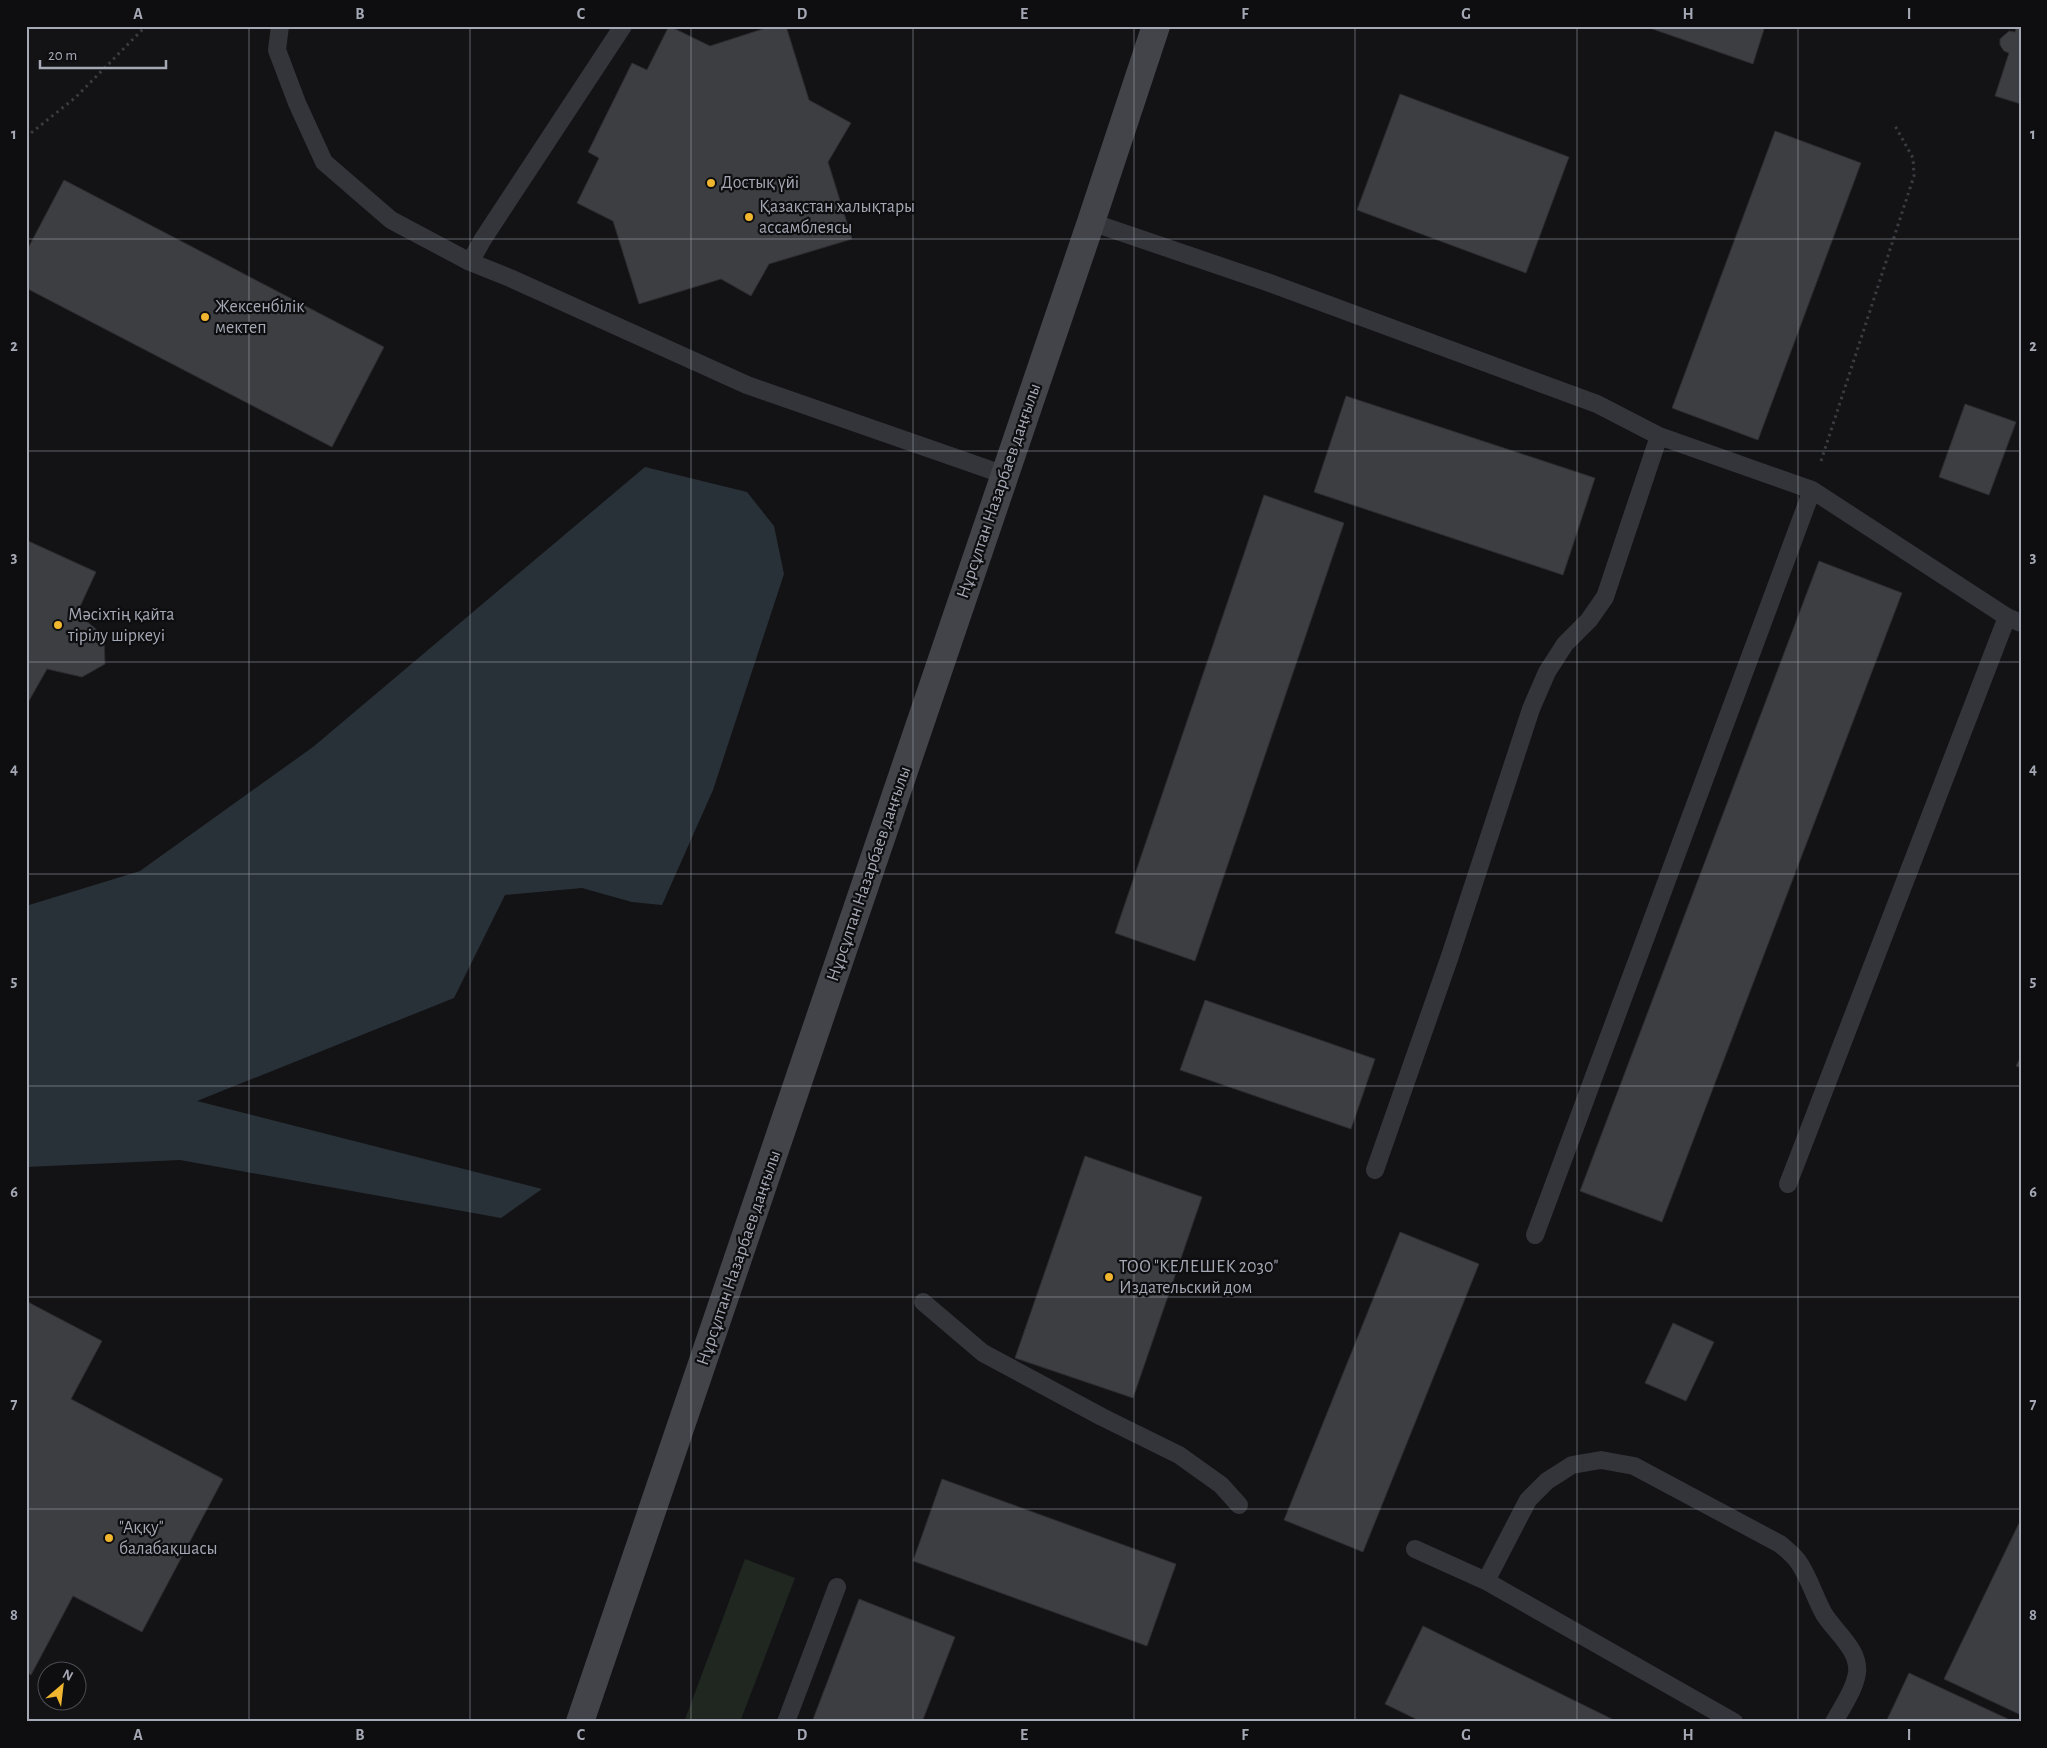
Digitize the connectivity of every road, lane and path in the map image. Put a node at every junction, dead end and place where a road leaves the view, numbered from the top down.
1 (146, 26) edge
2 (280, 26) edge
3 (623, 26) edge
4 (1156, 26) edge
5 (1894, 124) dead end
6 (26, 137) edge
7 (1091, 222) junction
8 (470, 262) junction
9 (1659, 436) junction
10 (1005, 475) junction
11 (1812, 490) junction
12 (2014, 620) edge
13 (1375, 1170) dead end
14 (1788, 1184) dead end
15 (1535, 1235) dead end
16 (923, 1302) dead end
17 (1239, 1505) dead end
18 (1414, 1548) dead end
19 (1486, 1581) junction
20 (837, 1587) dead end
21 (580, 1722) edge
22 (786, 1722) edge
23 (1734, 1722) edge
24 (1834, 1722) edge

1 - 6 path
2 - 8 lane
3 - 8 lane
4 - 7 main road, Нұрсұлтан Назарбаев даңғылы
5 - 11 path
7 - 9 lane
7 - 10 main road, Нұрсұлтан Назарбаев даңғылы
8 - 10 lane
9 - 11 lane
9 - 13 lane
10 - 21 main road, Нұрсұлтан Назарбаев даңғылы
11 - 12 lane
11 - 15 lane
12 - 14 lane
16 - 17 lane
18 - 19 lane
19 - 23 lane
19 - 24 lane
20 - 22 lane

